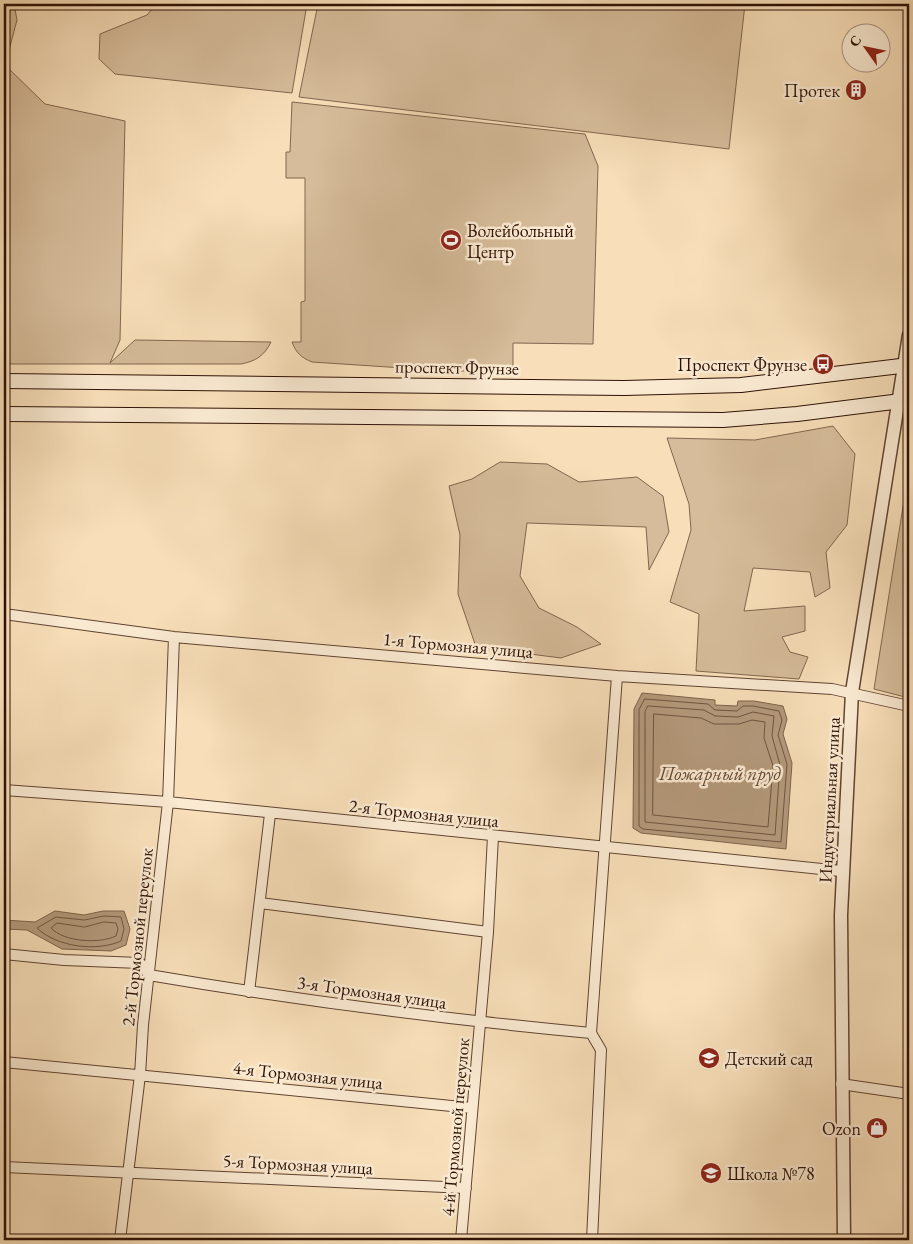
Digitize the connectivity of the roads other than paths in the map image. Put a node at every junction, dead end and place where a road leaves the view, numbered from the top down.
1 (909, 335) edge
2 (907, 366) edge
3 (4, 381) edge
4 (903, 402) edge
5 (4, 414) edge
6 (4, 614) edge
7 (174, 637) junction
8 (617, 676) junction
9 (852, 692) junction
10 (909, 706) edge
11 (4, 790) edge
12 (168, 802) junction
13 (270, 814) junction
14 (493, 836) junction
15 (605, 846) junction
16 (841, 871) junction
17 (260, 904) junction
18 (488, 932) junction
19 (4, 954) edge
20 (149, 975) junction
21 (249, 992) junction
22 (480, 1022) junction
23 (592, 1033) junction
24 (4, 1062) edge
25 (140, 1075) junction
26 (841, 1084) junction
27 (909, 1094) edge
28 (472, 1108) junction
29 (4, 1167) edge
30 (129, 1172) junction
31 (466, 1188) junction
32 (120, 1240) edge
33 (461, 1240) edge
34 (592, 1240) edge
35 (844, 1240) edge

1 - 2 street, Индустриальная улица
2 - 3 main road, проспект Фрунзе
2 - 4 street, Индустриальная улица
4 - 5 main road
4 - 9 street, Индустриальная улица
6 - 7 street, 1-я Тормозная улица
7 - 8 street, 1-я Тормозная улица
7 - 12 street, 2-й Тормозной переулок
8 - 9 street, 1-я Тормозная улица
8 - 15 street
9 - 10 street, 1-я Тормозная улица
9 - 16 street, Индустриальная улица
11 - 12 street, 2-я Тормозная улица
12 - 13 street, 2-я Тормозная улица
12 - 20 street, 2-й Тормозной переулок
13 - 14 street, 2-я Тормозная улица
13 - 17 street
14 - 15 street, 2-я Тормозная улица
14 - 18 street, 4-й Тормозной переулок
15 - 16 street, 2-я Тормозная улица
15 - 23 street
16 - 26 street, Индустриальная улица
17 - 18 street
17 - 21 street
18 - 22 street, 4-й Тормозной переулок
19 - 20 street
20 - 21 street, 3-я Тормозная улица
20 - 25 street, 2-й Тормозной переулок
21 - 22 street, 3-я Тормозная улица
22 - 23 street, 3-я Тормозная улица
22 - 28 street, 4-й Тормозной переулок
23 - 34 street
24 - 25 street, 4-я Тормозная улица
25 - 28 street, 4-я Тормозная улица
25 - 30 street, 2-й Тормозной переулок
26 - 27 street
26 - 35 street, Индустриальная улица
28 - 31 street, 4-й Тормозной переулок
29 - 30 street, 5-я Тормозная улица
30 - 31 street, 5-я Тормозная улица
30 - 32 street, 2-й Тормозной переулок
31 - 33 street, 4-й Тормозной переулок

